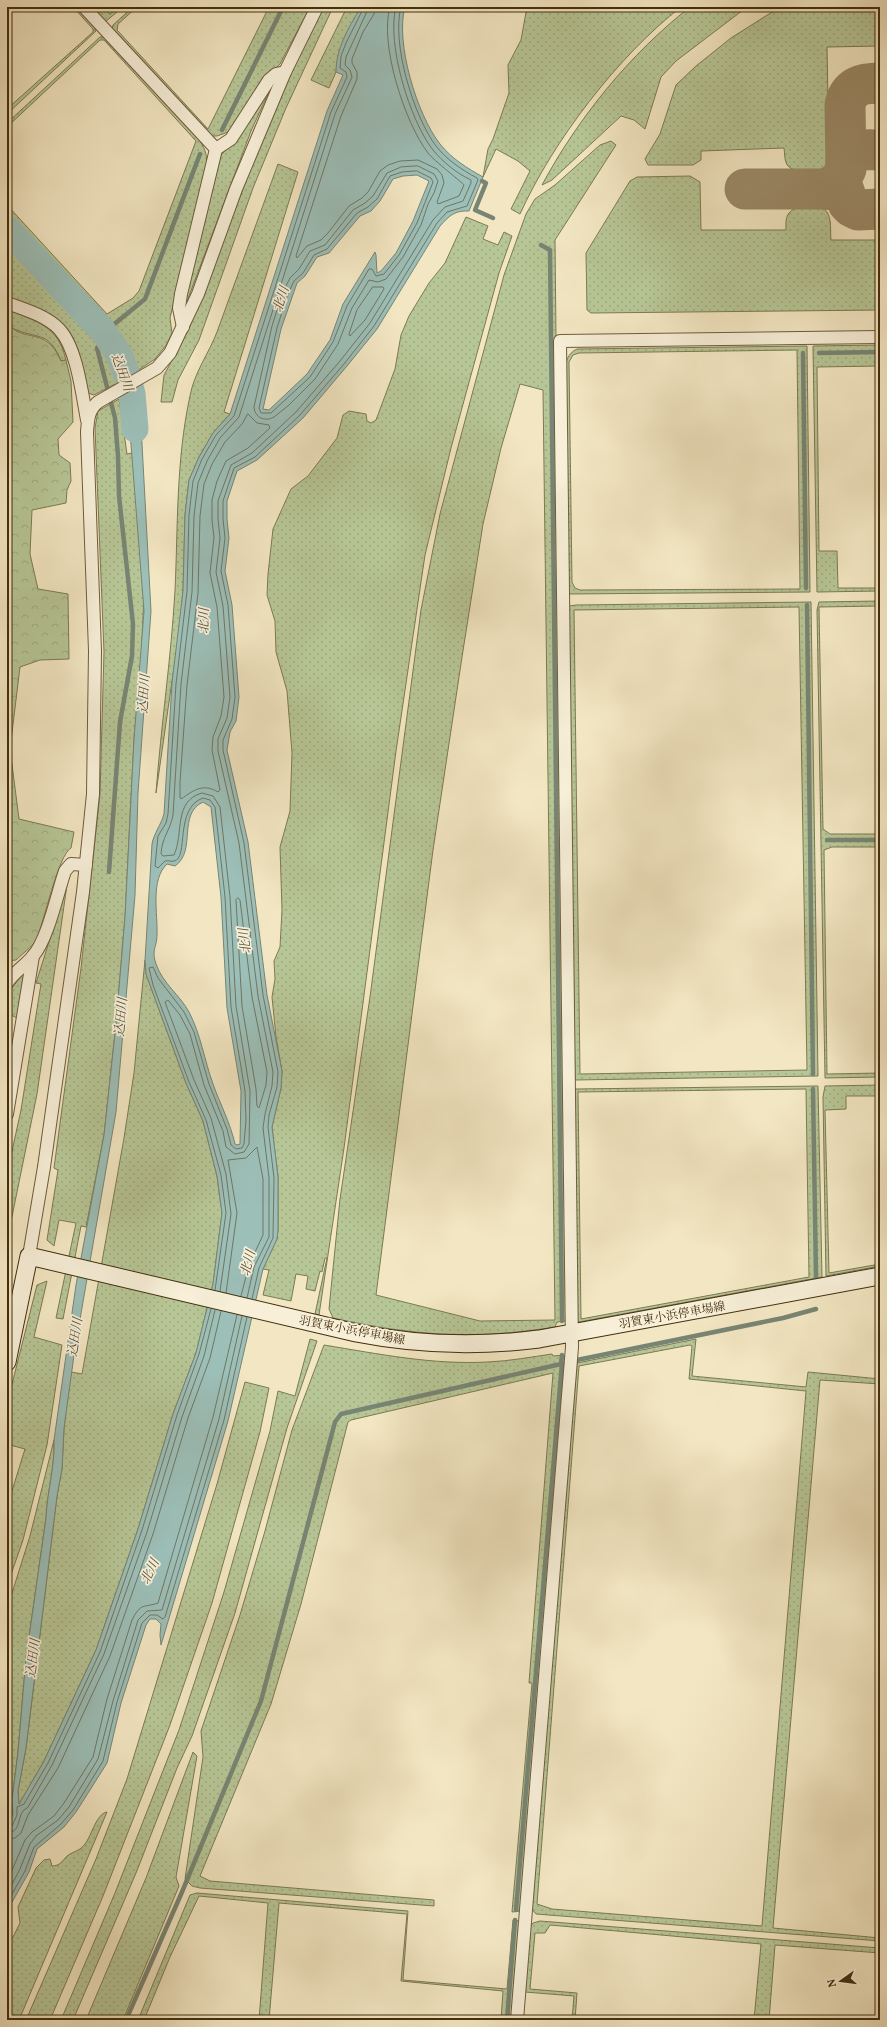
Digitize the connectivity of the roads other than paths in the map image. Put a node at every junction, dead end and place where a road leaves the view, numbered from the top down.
1 (84, 7) edge
2 (317, 7) edge
3 (285, 72) junction
4 (216, 149) junction
5 (7, 303) edge
6 (183, 327) junction
7 (880, 337) edge
8 (88, 421) junction
9 (86, 865) junction
10 (33, 956) junction
11 (7, 983) edge
12 (7, 1114) edge
13 (29, 1256) junction
14 (880, 1276) edge
15 (572, 1333) junction
16 (7, 1362) edge
17 (517, 2020) edge

1 - 4 street
2 - 3 street
3 - 4 street
3 - 6 street
4 - 6 street
5 - 8 street
6 - 8 street
7 - 15 street
8 - 9 street
9 - 10 street
9 - 13 street
10 - 11 street
10 - 12 street
13 - 15 main road, 羽賀東小浜停車場線
13 - 16 main road
14 - 15 main road, 羽賀東小浜停車場線
15 - 17 street

